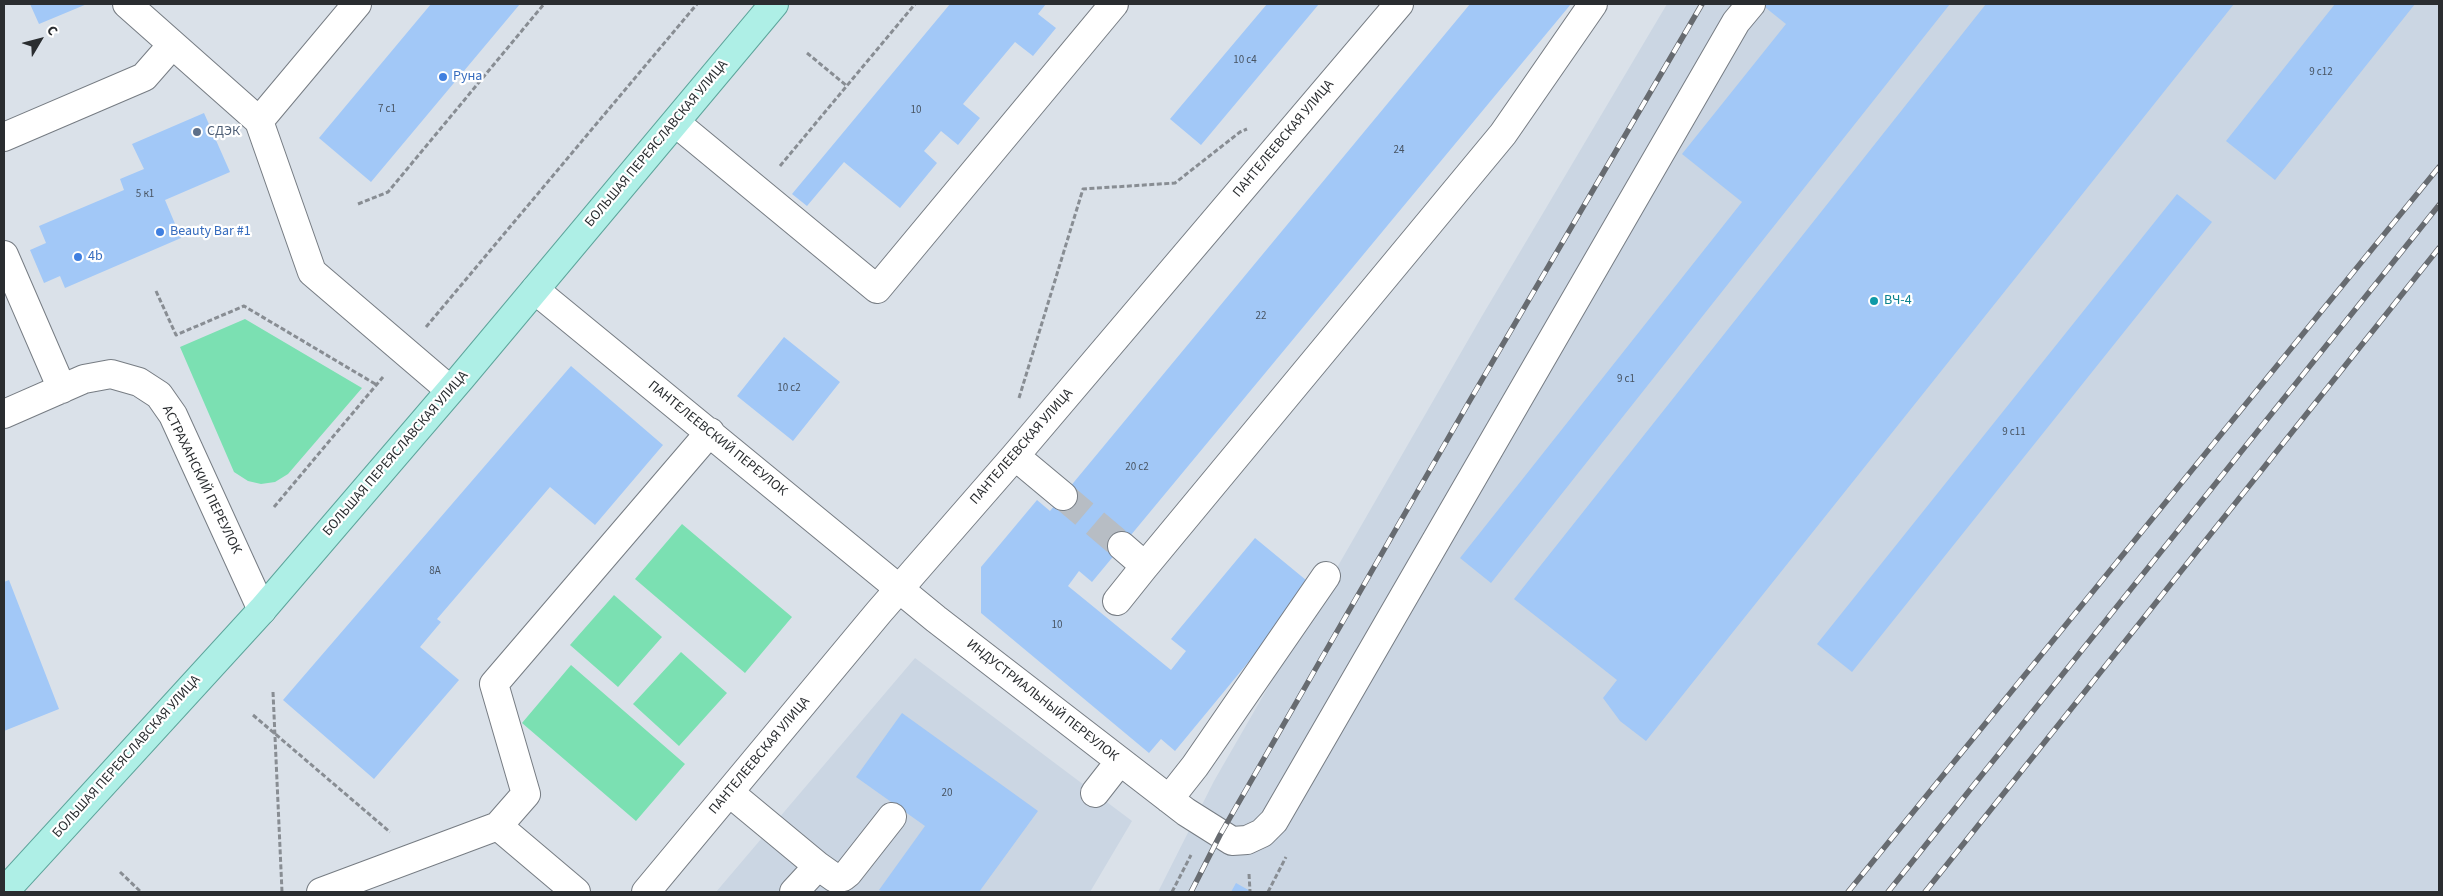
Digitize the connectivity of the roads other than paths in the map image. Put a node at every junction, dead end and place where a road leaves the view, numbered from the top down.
1 (127, 4) edge
2 (358, 4) edge
3 (774, 4) edge
4 (1114, 4) edge
5 (1399, 4) edge
6 (1593, 4) edge
7 (1752, 4) edge
8 (172, 45) junction
9 (259, 121) junction
10 (676, 123) junction
11 (4, 137) edge
12 (4, 254) edge
13 (535, 290) junction
14 (62, 390) junction
15 (450, 390) junction
16 (4, 414) edge
17 (710, 432) junction
18 (1018, 452) junction
19 (1063, 496) tunnel mouth
20 (1122, 546) tunnel mouth
21 (1145, 566) junction
22 (1326, 576) dead end
23 (899, 589) junction
24 (1117, 601) dead end
25 (262, 610) junction
26 (1120, 761) junction
27 (730, 793) junction
28 (1095, 793) dead end
29 (1187, 812) junction
30 (892, 817) dead end
31 (498, 826) junction
32 (818, 866) junction
33 (4, 892) edge
34 (321, 892) edge
35 (576, 892) edge
36 (646, 892) edge
37 (794, 892) edge

1 - 8 street
2 - 9 street
3 - 10 main road, БОЛЬШАЯ ПЕРЕЯСЛАВСКАЯ УЛИЦА
4 - 10 street
5 - 18 street, ПАНТЕЛЕЕВСКАЯ УЛИЦА
6 - 21 street
7 - 29 street, ИНДУСТРИАЛЬНЫЙ ПЕРЕУЛОК
8 - 9 street
8 - 11 street
9 - 15 street
10 - 13 main road, БОЛЬШАЯ ПЕРЕЯСЛАВСКАЯ УЛИЦА
12 - 14 street
13 - 15 main road, БОЛЬШАЯ ПЕРЕЯСЛАВСКАЯ УЛИЦА
13 - 17 street, ПАНТЕЛЕЕВСКИЙ ПЕРЕУЛОК
14 - 16 street, АСТРАХАНСКИЙ ПЕРЕУЛОК
14 - 25 street, АСТРАХАНСКИЙ ПЕРЕУЛОК
15 - 25 main road, БОЛЬШАЯ ПЕРЕЯСЛАВСКАЯ УЛИЦА
17 - 23 street, ПАНТЕЛЕЕВСКИЙ ПЕРЕУЛОК
17 - 31 street
18 - 19 street
18 - 23 street, ПАНТЕЛЕЕВСКАЯ УЛИЦА
20 - 21 street
21 - 24 street
22 - 29 street
23 - 26 street, ИНДУСТРИАЛЬНЫЙ ПЕРЕУЛОК
23 - 27 street, ПАНТЕЛЕЕВСКАЯ УЛИЦА
25 - 33 main road, БОЛЬШАЯ ПЕРЕЯСЛАВСКАЯ УЛИЦА
26 - 28 street
26 - 29 street, ИНДУСТРИАЛЬНЫЙ ПЕРЕУЛОК
27 - 32 street
27 - 36 street, ПАНТЕЛЕЕВСКАЯ УЛИЦА
30 - 32 street
31 - 34 street
31 - 35 street
32 - 37 street

